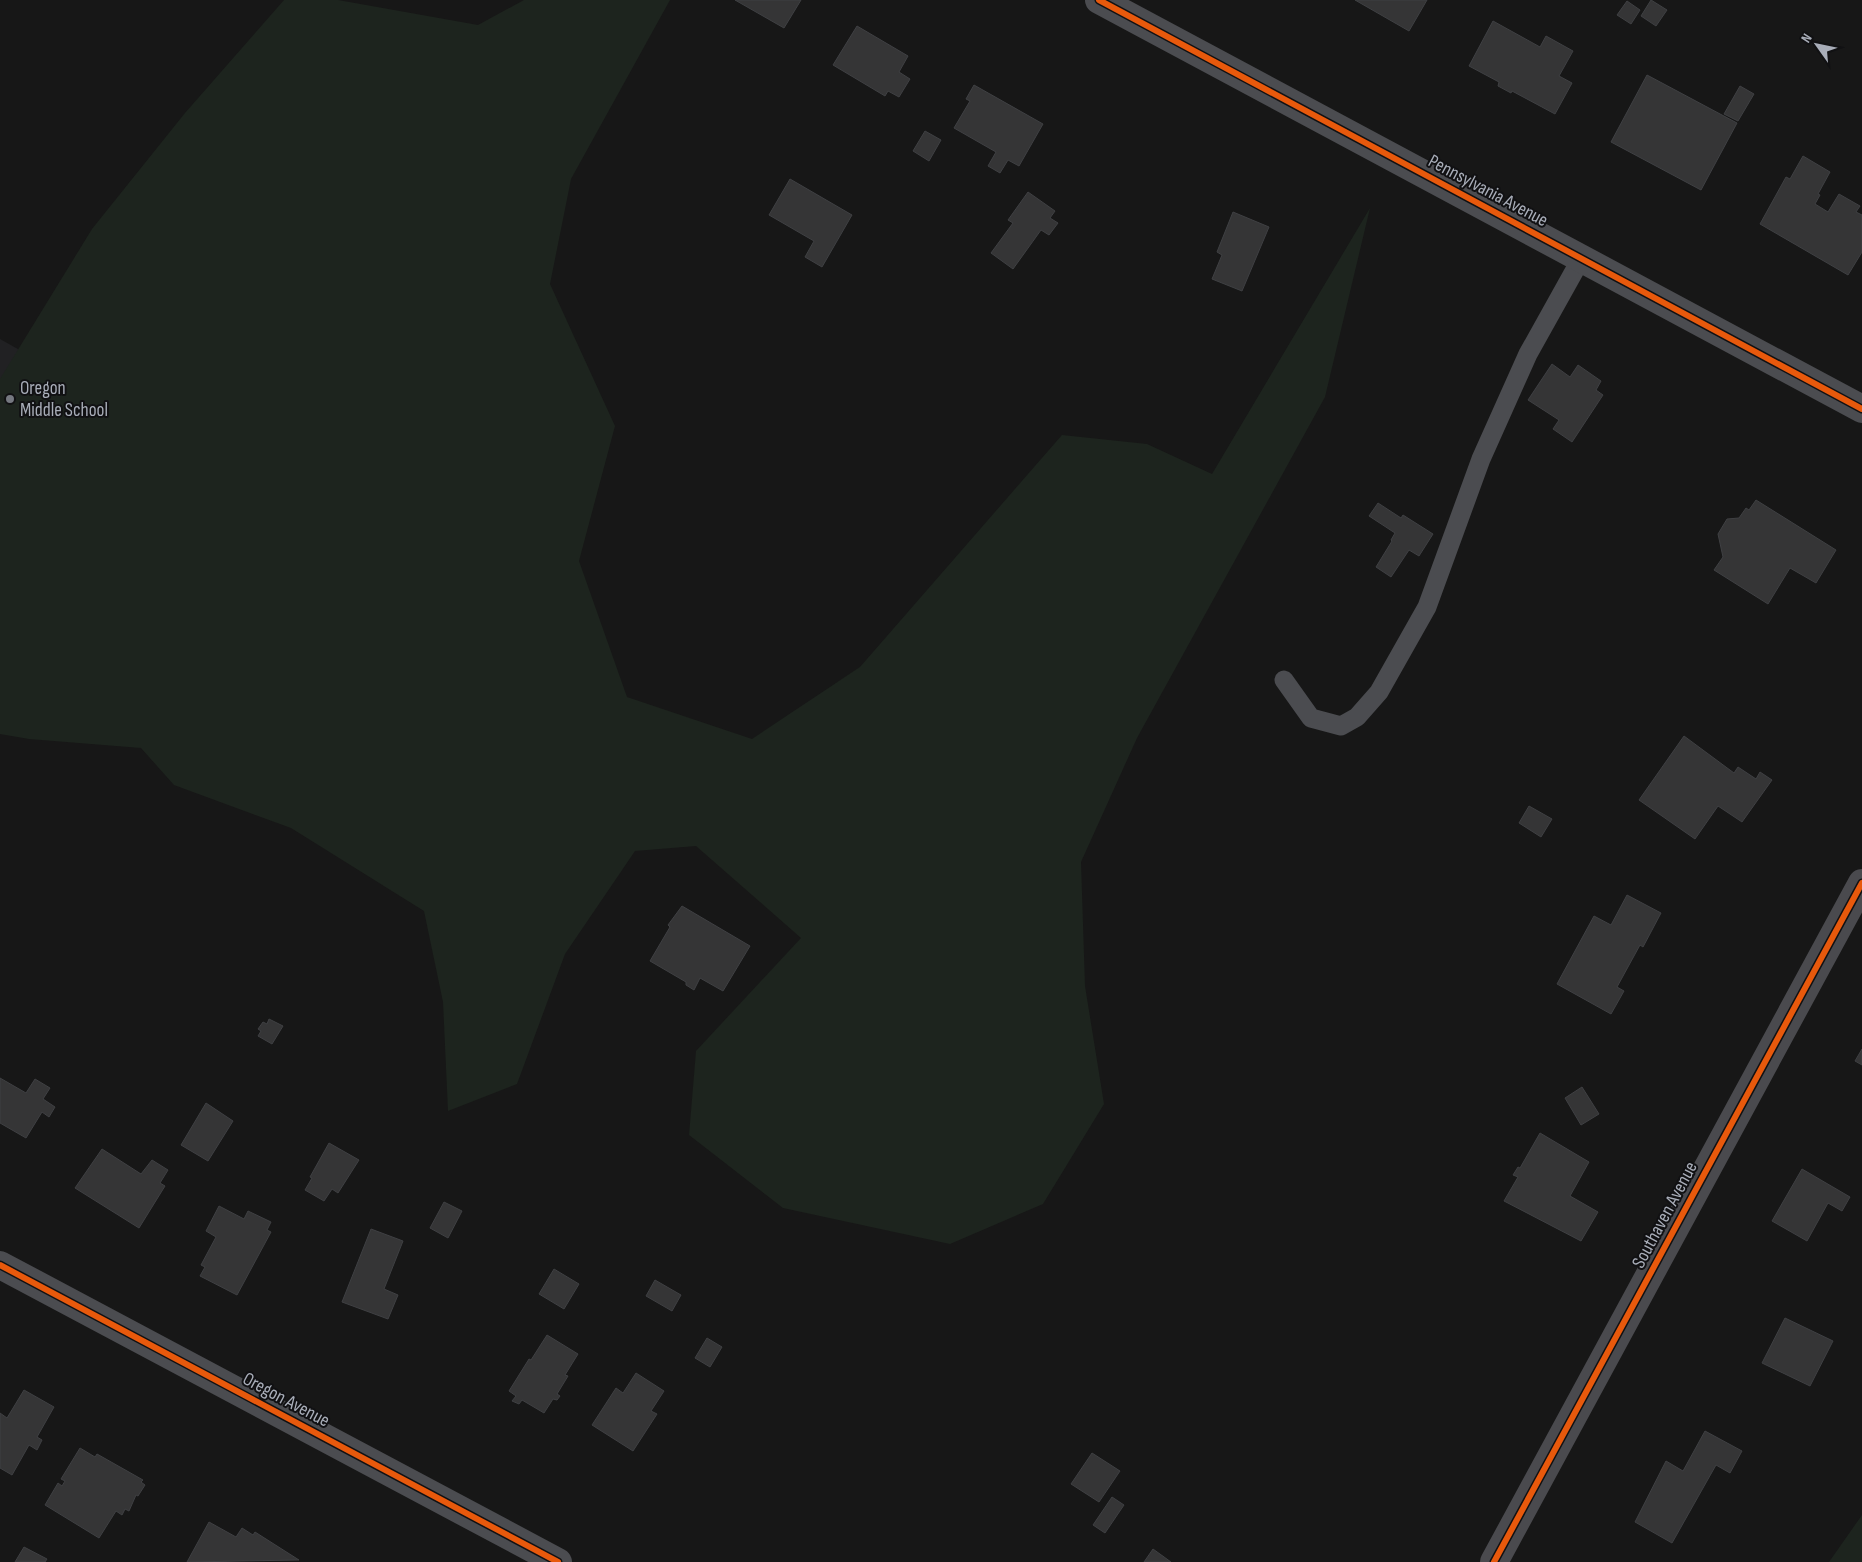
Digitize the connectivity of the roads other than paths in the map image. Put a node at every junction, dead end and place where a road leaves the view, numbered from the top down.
1 (1099, 0) edge
2 (1581, 258) junction
3 (1862, 409) edge
4 (1284, 680) dead end
5 (1862, 883) edge
6 (0, 1265) edge
7 (558, 1562) edge
8 (1494, 1562) edge

1 - 2 street, Pennsylvania Avenue
2 - 3 street, Pennsylvania Avenue
2 - 4 lane
5 - 8 street, Southaven Avenue
6 - 7 street, Oregon Avenue

